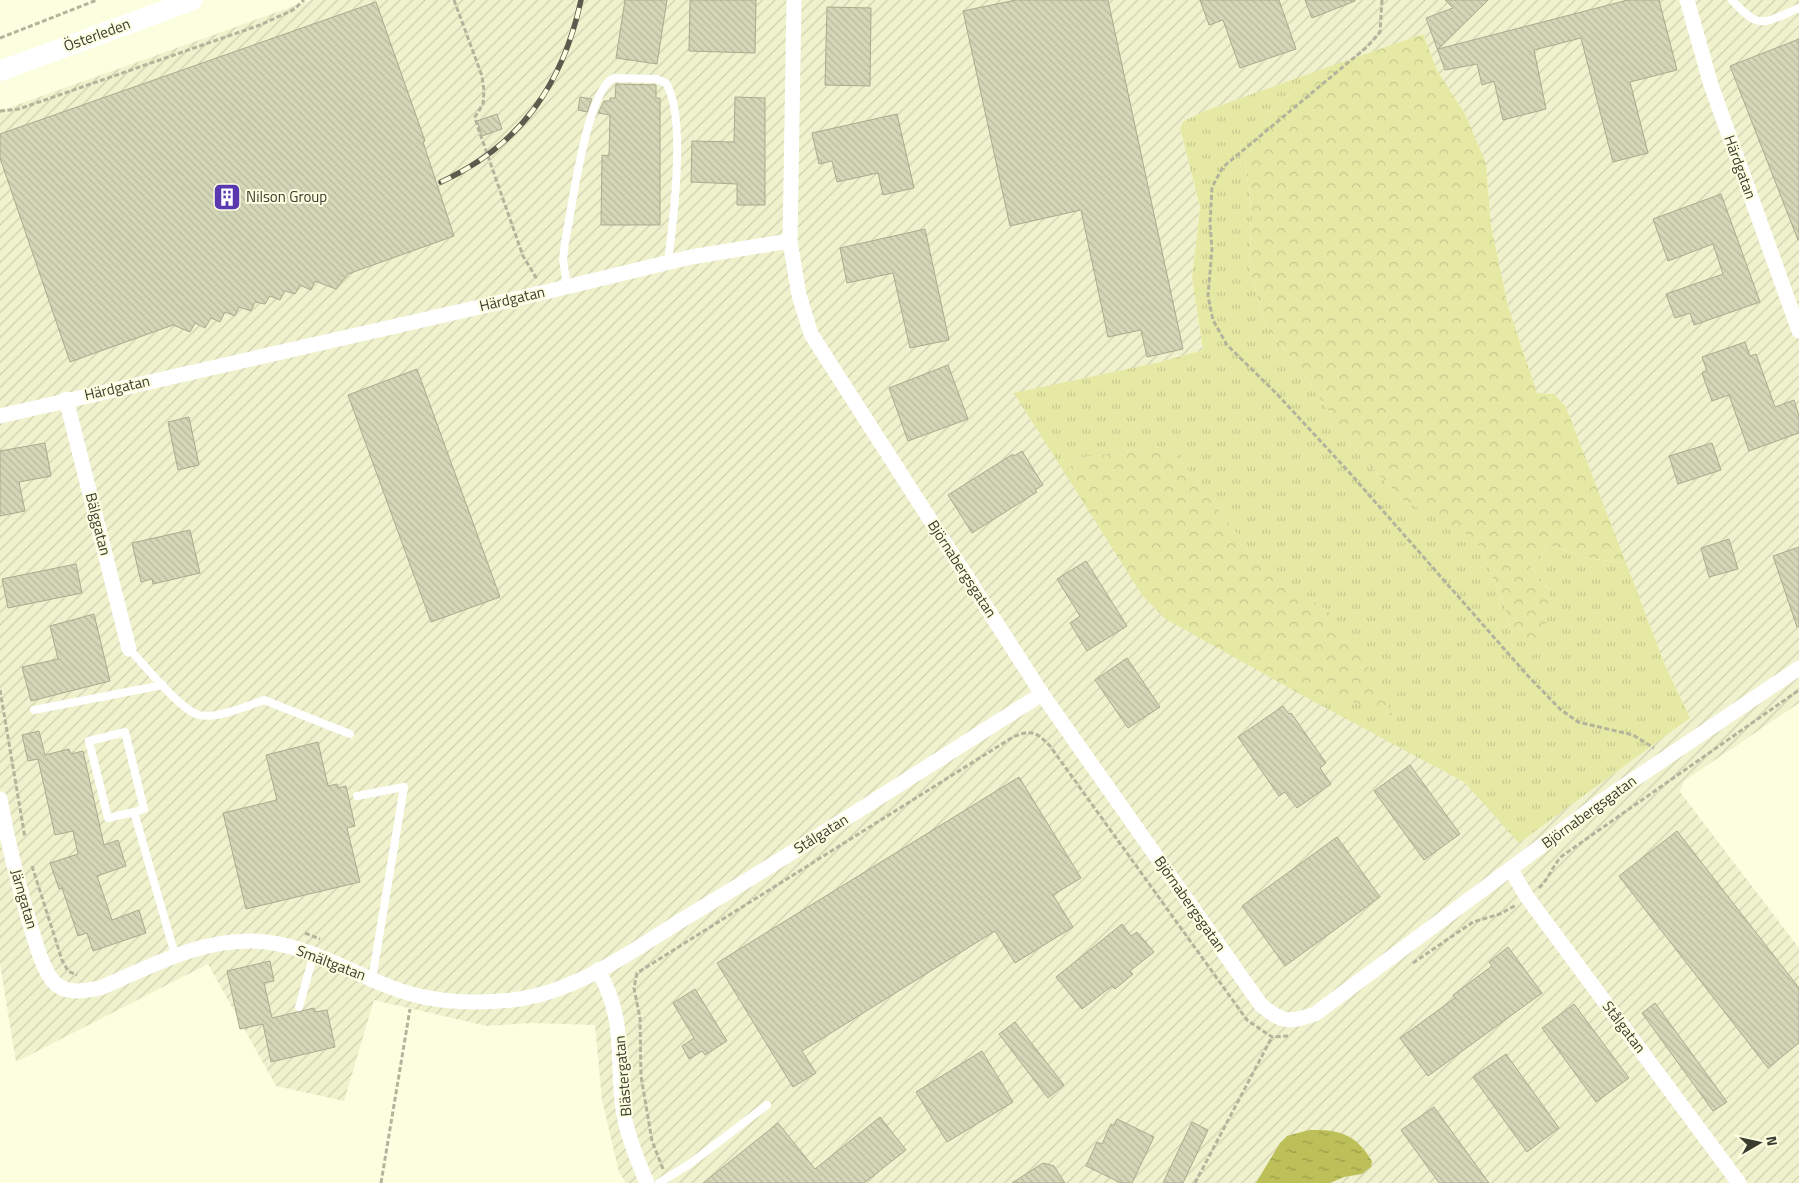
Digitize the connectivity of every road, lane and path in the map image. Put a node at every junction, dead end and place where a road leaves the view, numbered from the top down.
1 (97, 0) edge
2 (193, 0) edge
3 (304, 0) edge
4 (454, 0) edge
5 (794, 0) edge
6 (1382, 0) edge
7 (1687, 0) edge
8 (1732, 0) edge
9 (1799, 8) edge
10 (0, 38) edge
11 (0, 71) edge
12 (0, 110) edge
13 (790, 241) junction
14 (672, 261) junction
15 (566, 282) junction
16 (1799, 331) edge
17 (66, 399) junction
18 (0, 416) edge
19 (129, 649) joint
20 (1799, 668) edge
21 (163, 685) junction
22 (1799, 690) edge
23 (1042, 694) junction
24 (34, 710) dead end
25 (350, 734) dead end
26 (1663, 759) junction
27 (357, 796) dead end
28 (0, 799) edge
29 (134, 812) junction
30 (1511, 870) junction
31 (1527, 897) junction
32 (314, 953) junction
33 (175, 955) junction
34 (625, 955) junction
35 (1410, 965) dead end
36 (598, 970) junction
37 (637, 973) junction
38 (372, 979) junction
39 (65, 989) joint
40 (412, 994) junction
41 (299, 1007) dead end
42 (1295, 1034) dead end
43 (1272, 1037) junction
44 (766, 1105) dead end
45 (667, 1178) junction
46 (381, 1183) edge
47 (647, 1183) edge
48 (659, 1183) edge
49 (1195, 1183) edge
50 (1739, 1183) edge

1 - 10 path
2 - 11 main road, Österleden
3 - 12 path
4 - 15 path
5 - 13 street
6 - 26 path
7 - 16 street, Härdgatan
8 - 9 lane
13 - 14 street, Härdgatan
13 - 23 street, Björnabergsgatan
14 - 15 street, Härdgatan
14 - 15 lane
15 - 17 street, Härdgatan
17 - 18 street, Härdgatan
17 - 19 street, Bälggatan
19 - 21 lane
20 - 26 street, Björnabergsgatan
21 - 24 lane
21 - 25 lane
22 - 31 path
23 - 30 street, Björnabergsgatan
23 - 34 street, Stålgatan
26 - 30 street, Björnabergsgatan
27 - 38 lane
28 - 39 street, Järngatan
29 - 29 lane
29 - 33 lane
30 - 31 street, Stålgatan
31 - 35 path
31 - 50 street, Stålgatan
32 - 33 street, Smältgatan
32 - 38 street, Smältgatan
32 - 41 lane
33 - 39 street, Smältgatan
34 - 36 street, Stålgatan
34 - 37 path
36 - 40 street, Smältgatan
36 - 47 street, Blästergatan
37 - 43 path
37 - 45 path
38 - 40 street, Smältgatan
40 - 46 path
42 - 43 path
43 - 49 path
44 - 45 lane
45 - 48 lane

